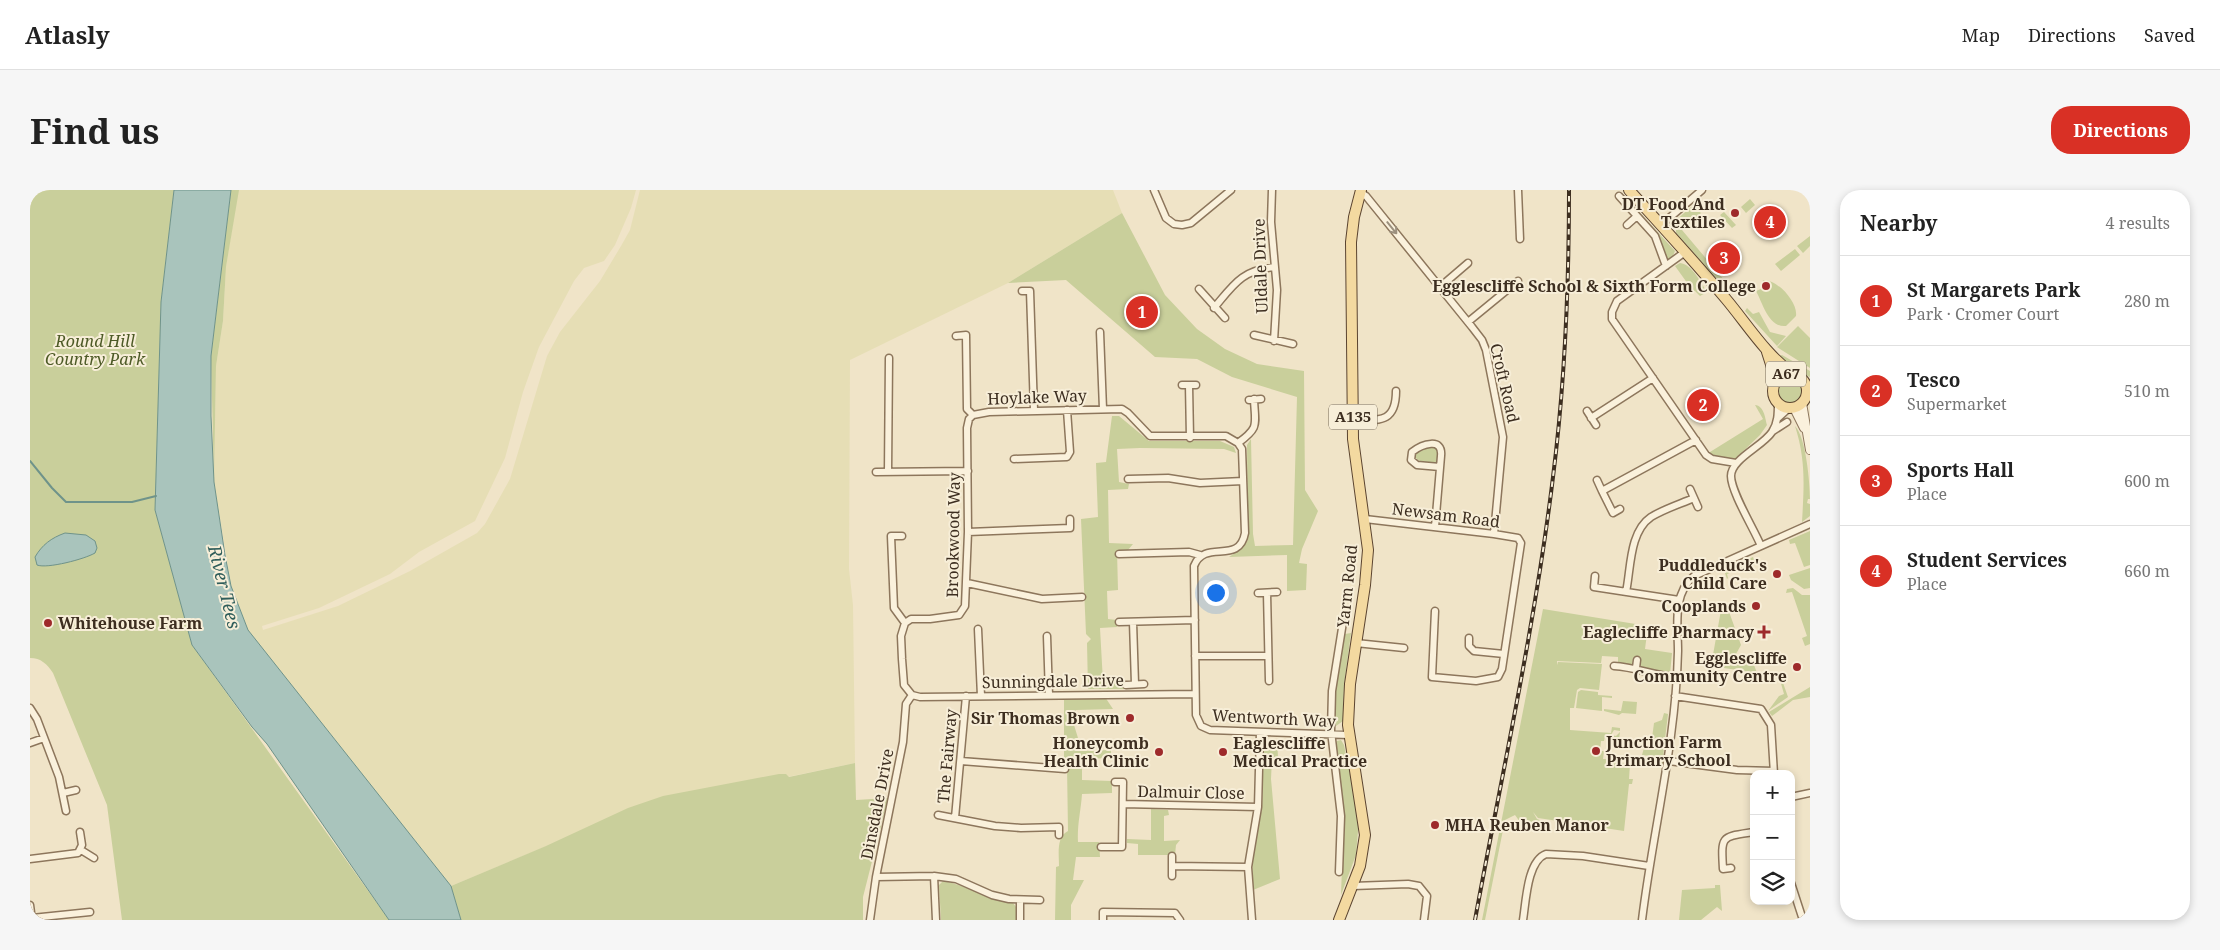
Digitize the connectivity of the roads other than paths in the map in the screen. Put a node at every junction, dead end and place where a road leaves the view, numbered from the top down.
1 (1154, 190) edge
2 (1231, 190) edge
3 (1272, 190) edge
4 (1518, 190) edge
5 (1629, 190) edge
6 (1702, 190) edge
7 (1361, 191) edge
8 (1618, 196) dead end
9 (1637, 216) junction
10 (1627, 225) dead end
11 (1661, 225) junction
12 (1520, 238) dead end
13 (1685, 252) junction
14 (1468, 263) dead end
15 (1666, 266) junction
16 (1275, 267) junction
17 (1518, 281) dead end
18 (1440, 287) junction
19 (1199, 289) dead end
20 (1022, 291) dead end
21 (1214, 308) junction
22 (1225, 318) dead end
23 (1468, 322) junction
24 (1100, 332) dead end
25 (1254, 335) dead end
26 (956, 336) dead end
27 (1274, 341) junction
28 (1292, 344) dead end
29 (1765, 347) junction
30 (897, 366) dead end
31 (1796, 375) junction
32 (1653, 378) junction
33 (1776, 380) junction
34 (1810, 380) edge
35 (1189, 385) dead end
36 (1396, 391) dead end
37 (1254, 399) dead end
38 (1801, 401) edge
39 (1778, 403) junction
40 (1103, 409) junction
41 (1034, 410) junction
42 (1067, 410) junction
43 (1587, 411) dead end
44 (973, 415) junction
45 (1591, 418) junction
46 (1778, 418) junction
47 (1353, 420) junction
48 (1787, 422) dead end
49 (1596, 425) dead end
50 (1773, 431) junction
51 (1190, 438) junction
52 (1696, 440) junction
53 (1238, 443) junction
54 (1810, 450) edge
55 (1014, 459) dead end
56 (1736, 463) junction
57 (1440, 467) junction
58 (968, 471) junction
59 (876, 472) dead end
60 (888, 472) junction
61 (1128, 479) dead end
62 (1596, 480) dead end
63 (1243, 481) junction
64 (1690, 489) dead end
65 (1602, 491) junction
66 (1694, 498) junction
67 (1698, 507) dead end
68 (1616, 514) dead end
69 (1365, 519) junction
70 (1070, 520) dead end
71 (1810, 524) edge
72 (1435, 527) junction
73 (968, 532) junction
74 (1494, 534) junction
75 (902, 536) dead end
76 (1761, 546) junction
77 (1119, 554) dead end
78 (1198, 557) junction
79 (1595, 576) dead end
80 (967, 583) junction
81 (1277, 592) dead end
82 (1626, 592) junction
83 (1258, 593) dead end
84 (1267, 593) junction
85 (1082, 597) dead end
86 (1679, 600) junction
87 (1435, 612) dead end
88 (1195, 620) junction
89 (1119, 622) dead end
90 (1133, 622) junction
91 (1343, 622) dead end
92 (905, 623) junction
93 (978, 629) dead end
94 (1047, 636) dead end
95 (1469, 638) dead end
96 (1356, 643) junction
97 (1404, 648) dead end
98 (1504, 654) junction
99 (1195, 656) junction
100 (1268, 656) junction
101 (1637, 660) dead end
102 (1614, 666) dead end
103 (1636, 668) junction
104 (1676, 677) junction
105 (1269, 681) dead end
106 (1135, 684) junction
107 (1144, 684) dead end
108 (1126, 685) dead end
109 (1049, 694) junction
110 (1195, 694) junction
111 (912, 695) junction
112 (966, 696) junction
113 (981, 696) junction
114 (1675, 696) junction
115 (30, 708) edge
116 (1260, 732) junction
117 (1331, 735) junction
118 (1349, 735) junction
119 (44, 738) junction
120 (30, 743) edge
121 (1056, 760) dead end
122 (1668, 761) junction
123 (961, 762) junction
124 (1056, 768) junction
125 (1065, 769) dead end
126 (1774, 770) edge
127 (1750, 771) edge
128 (1115, 782) dead end
129 (76, 790) dead end
130 (63, 793) junction
131 (1810, 793) edge
132 (1795, 796) edge
133 (1123, 804) junction
134 (1258, 807) junction
135 (66, 812) dead end
136 (938, 815) dead end
137 (955, 818) junction
138 (80, 832) dead end
139 (1750, 833) edge
140 (1059, 835) dead end
141 (1101, 847) dead end
142 (81, 850) junction
143 (1172, 856) dead end
144 (94, 858) dead end
145 (30, 859) edge
146 (1172, 866) junction
147 (1649, 866) junction
148 (1248, 867) junction
149 (1731, 868) dead end
150 (1339, 872) dead end
151 (934, 876) junction
152 (1172, 876) dead end
153 (876, 877) junction
154 (1353, 886) junction
155 (1795, 895) edge
156 (1020, 900) junction
157 (1040, 900) dead end
158 (30, 905) edge
159 (90, 912) dead end
160 (32, 919) edge
161 (870, 920) edge
162 (936, 920) edge
163 (1020, 920) edge
164 (1103, 920) edge
165 (1180, 920) edge
166 (1252, 920) edge
167 (1339, 920) edge
168 (1424, 920) edge
169 (1523, 920) edge
170 (1642, 920) edge
171 (1803, 920) edge

1 - 2 street
3 - 16 street, Uldale Drive
4 - 12 street
5 - 11 main road, A67
6 - 11 street
7 -> 18 street, Croft Road
7 - 47 main road, Yarm Road / A135
8 - 9 street
9 - 10 street
9 - 15 street
11 - 13 main road, A67
13 - 15 street
13 - 29 main road, A67
14 - 18 street
15 - 32 street
16 - 21 street
16 - 27 street, Uldale Drive
17 - 23 street
18 - 23 street, Croft Road
19 - 21 street
20 - 41 street
21 - 22 street
23 - 74 street, Croft Road
24 - 40 street
25 - 27 street
26 - 44 street
27 - 28 street
29 - 31 main road, A67
29 - 33 main road, A67
30 - 60 street
31 - 33 main road, A67
31 - 34 main road, A67
31 - 38 main road, A67
32 - 45 street
32 - 52 street
33 - 39 main road, A67
35 - 51 street
36 - 47 street
37 - 53 street
38 - 39 main road, A67
38 - 46 street
38 - 54 street
39 - 46 street
40 - 42 street, Hoylake Way
40 - 51 street
41 - 42 street, Hoylake Way
41 - 44 street, Hoylake Way
42 - 55 street
43 - 45 street
44 - 58 street, Brookwood Way
45 - 49 street
46 - 50 street
47 - 69 main road, Yarm Road / A135
48 - 50 street
50 - 56 street
51 - 53 street
52 - 56 street
52 - 65 street
53 - 63 street
56 - 76 street
57 - 57 street
57 - 72 street
58 - 60 street
58 - 73 street, Brookwood Way
59 - 60 street
61 - 63 street
62 - 65 street
63 - 78 street
64 - 66 street
65 - 68 street
66 - 67 street
66 - 82 street
69 - 72 street, Newsam Road
69 - 96 main road, Yarm Road / A135
70 - 73 street
71 - 76 street
72 - 74 street, Newsam Road
73 - 80 street, Brookwood Way
74 - 98 street, Newsam Road
75 - 92 street
76 - 86 street
77 - 78 street
78 - 88 street, Wentworth Way
79 - 82 street
80 - 85 street
80 - 92 street, Brookwood Way
81 - 84 street
82 - 86 street
83 - 84 street
84 - 100 street
86 - 104 street
87 - 98 street
88 - 90 street
88 - 99 street, Wentworth Way
89 - 90 street
90 - 106 street
91 - 117 street
92 - 111 street
93 - 113 street
94 - 109 street
95 - 98 street
96 - 97 street
96 - 118 main road, Yarm Road / A135
99 - 100 street
99 - 110 street, Wentworth Way
100 - 105 street
101 - 103 street
102 - 103 street
103 - 104 street
104 - 114 street
106 - 107 street
106 - 108 street
109 - 110 street, Sunningdale Drive
109 - 113 street, Sunningdale Drive
110 - 116 street, Wentworth Way
111 - 112 street, Sunningdale Drive
111 - 153 street, Dinsdale Drive
112 - 113 street, Sunningdale Drive
112 - 123 street, The Fairway
114 - 122 street
114 - 126 street
115 - 119 street
116 - 117 street, Wentworth Way
116 - 134 street
117 - 118 street, Wentworth Way
117 - 150 street
118 - 154 main road, Yarm Road / A135
119 - 120 street
119 - 130 street
121 - 124 street
122 - 127 street
122 - 147 street
123 - 124 street
123 - 137 street, The Fairway
124 - 125 street
128 - 133 street
129 - 130 street
130 - 135 street
131 - 132 street
133 - 134 street, Dalmuir Close
133 - 141 street
134 - 148 street
136 - 137 street
137 - 140 street
138 - 142 street
139 - 149 street
142 - 144 street
142 - 145 street
143 - 146 street
146 - 148 street
146 - 152 street
147 - 169 street
147 - 170 street
148 - 166 street
151 - 153 street
151 - 156 street
151 - 162 street
153 - 161 street, Dinsdale Drive
154 - 167 main road, Yarm Road / A135
154 - 168 street
155 - 171 street
156 - 157 street
156 - 163 street
158 - 160 street
159 - 160 street
164 - 165 street

